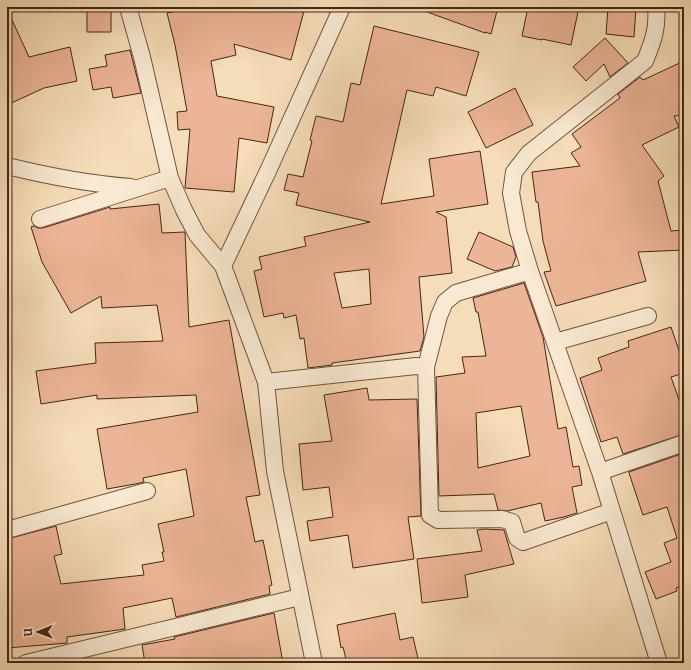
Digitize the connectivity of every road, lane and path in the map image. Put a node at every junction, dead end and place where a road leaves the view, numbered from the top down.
1 (128, 7) edge
2 (342, 7) edge
3 (656, 7) edge
4 (7, 166) edge
5 (170, 178) junction
6 (140, 187) junction
7 (40, 219) dead end
8 (223, 266) junction
9 (530, 270) junction
10 (648, 316) dead end
11 (554, 342) junction
12 (426, 367) junction
13 (266, 382) junction
14 (684, 443) edge
15 (600, 472) junction
16 (147, 491) dead end
17 (612, 512) junction
18 (7, 530) edge
19 (300, 597) junction
20 (26, 663) edge
21 (314, 663) edge
22 (659, 663) edge

1 - 5 street
2 - 8 street
3 - 9 street
4 - 6 street
5 - 6 street
5 - 8 street
6 - 7 street
8 - 13 street
9 - 11 street
9 - 12 street
10 - 11 street
11 - 15 street
12 - 13 street
12 - 17 street
13 - 19 street
14 - 15 street
15 - 17 street
16 - 18 street
17 - 22 street
19 - 20 street
19 - 21 street

